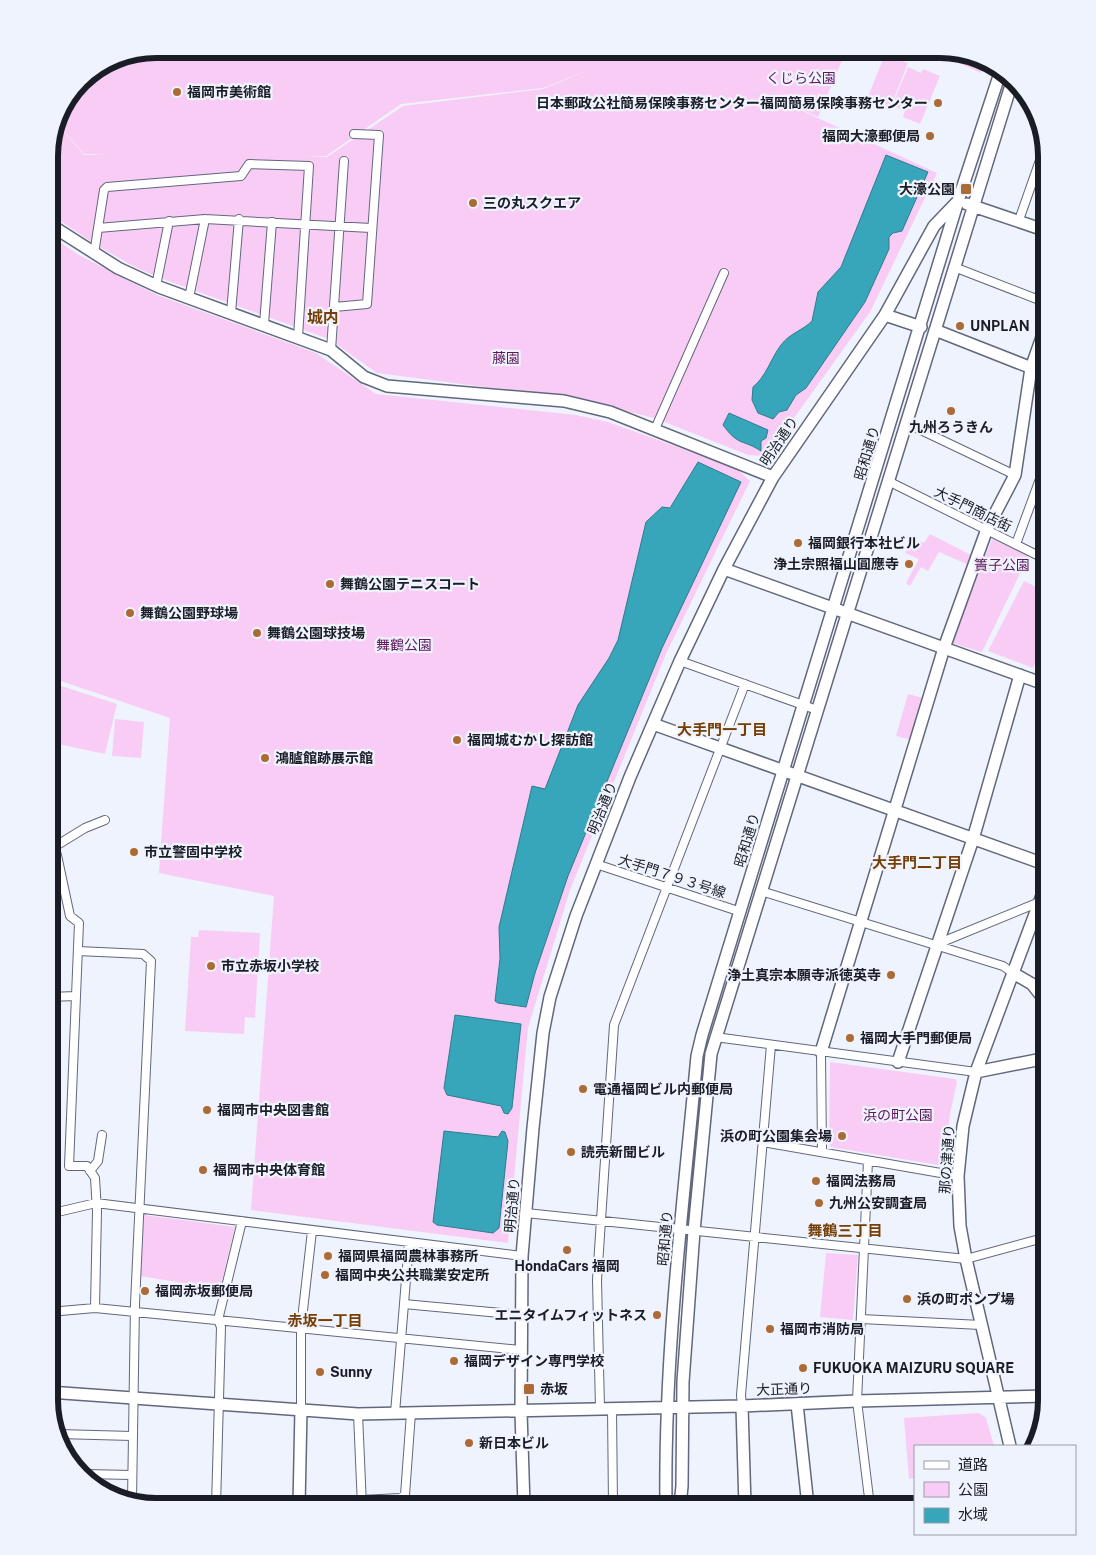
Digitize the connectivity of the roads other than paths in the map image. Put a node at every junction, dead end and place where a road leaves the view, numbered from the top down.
1 (999, 77) edge
2 (1011, 87) edge
3 (354, 134) dead end
4 (344, 161) dead end
5 (1038, 166) edge
6 (958, 201) junction
7 (973, 206) junction
8 (205, 219) junction
9 (239, 220) junction
10 (1019, 220) junction
11 (169, 222) junction
12 (272, 222) junction
13 (306, 224) junction
14 (339, 226) junction
15 (1038, 227) edge
16 (98, 228) junction
17 (371, 228) junction
18 (58, 230) edge
19 (94, 254) junction
20 (954, 267) junction
21 (724, 273) dead end
22 (156, 286) junction
23 (189, 298) junction
24 (1038, 300) edge
25 (334, 307) junction
26 (231, 313) junction
27 (885, 315) junction
28 (264, 324) junction
29 (921, 327) junction
30 (935, 330) junction
31 (298, 337) junction
32 (1038, 348) edge
33 (331, 350) junction
34 (1031, 368) junction
35 (1038, 371) edge
36 (906, 423) junction
37 (655, 429) junction
38 (1014, 475) junction
39 (773, 477) junction
40 (888, 481) junction
41 (1038, 484) edge
42 (987, 529) junction
43 (1016, 544) junction
44 (1038, 555) edge
45 (724, 569) junction
46 (834, 609) junction
47 (847, 613) junction
48 (944, 648) junction
49 (680, 661) junction
50 (1020, 675) junction
51 (1038, 682) edge
52 (746, 684) junction
53 (800, 704) junction
54 (817, 710) junction
55 (653, 724) junction
56 (721, 747) junction
57 (784, 771) junction
58 (797, 776) junction
59 (895, 810) junction
60 (106, 820) dead end
61 (973, 839) junction
62 (58, 841) edge
63 (1038, 863) edge
64 (596, 864) junction
65 (58, 868) edge
66 (58, 885) edge
67 (63, 885) junction
68 (668, 888) junction
69 (761, 891) junction
70 (1038, 902) edge
71 (741, 912) junction
72 (1038, 914) edge
73 (861, 922) junction
74 (936, 944) junction
75 (78, 951) junction
76 (1013, 973) junction
77 (1038, 988) edge
78 (76, 996) junction
79 (58, 997) edge
80 (715, 1038) junction
81 (771, 1045) junction
82 (821, 1052) junction
83 (1038, 1060) edge
84 (898, 1062) junction
85 (976, 1072) junction
86 (102, 1135) dead end
87 (762, 1142) junction
88 (822, 1152) junction
89 (868, 1161) junction
90 (90, 1171) junction
91 (958, 1176) junction
92 (96, 1203) junction
93 (140, 1208) junction
94 (58, 1212) edge
95 (526, 1213) junction
96 (242, 1221) junction
97 (599, 1222) junction
98 (312, 1230) junction
99 (680, 1231) junction
100 (694, 1231) junction
101 (753, 1237) junction
102 (1038, 1239) edge
103 (409, 1243) junction
104 (864, 1249) junction
105 (522, 1256) junction
106 (966, 1259) junction
107 (404, 1304) junction
108 (95, 1308) junction
109 (58, 1311) edge
110 (134, 1312) junction
111 (522, 1315) junction
112 (861, 1319) junction
113 (218, 1320) junction
114 (981, 1325) junction
115 (301, 1328) junction
116 (401, 1338) junction
117 (521, 1350) junction
118 (58, 1393) edge
119 (1038, 1396) edge
120 (133, 1397) junction
121 (999, 1398) junction
122 (857, 1401) junction
123 (219, 1403) junction
124 (797, 1404) junction
125 (667, 1406) junction
126 (742, 1406) junction
127 (682, 1407) junction
128 (606, 1408) junction
129 (301, 1409) junction
130 (521, 1412) junction
131 (395, 1413) junction
132 (411, 1413) junction
133 (358, 1414) junction
134 (64, 1434) edge
135 (132, 1436) junction
136 (1010, 1445) edge
137 (92, 1474) edge
138 (132, 1475) junction
139 (132, 1495) edge
140 (216, 1497) edge
141 (299, 1497) edge
142 (362, 1497) edge
143 (401, 1497) edge
144 (524, 1497) edge
145 (612, 1498) edge
146 (666, 1498) edge
147 (680, 1498) edge
148 (745, 1498) edge
149 (807, 1498) edge
150 (869, 1498) edge

1 - 6 street, 明治通り
2 - 7 street
3 - 17 street
4 - 14 street
5 - 10 street
6 - 7 street
6 - 27 street, 明治通り
6 - 29 street, 昭和通り
7 - 10 street
7 - 20 street, 昭和通り
8 - 9 street
8 - 11 street
8 - 23 street
9 - 12 street
9 - 26 street
10 - 15 street
11 - 16 street
11 - 22 street
12 - 13 street
12 - 28 street
13 - 14 street
13 - 16 street
13 - 31 street
14 - 17 street
14 - 25 street
16 - 19 street
17 - 25 street
18 - 19 street
19 - 22 street
20 - 24 street
20 - 30 street, 昭和通り
21 - 37 street
22 - 23 street
23 - 26 street
25 - 33 street
26 - 28 street
27 - 29 street
27 - 39 street, 明治通り
28 - 31 street
29 - 46 street, 昭和通り
30 - 34 street
30 - 36 street, 昭和通り
31 - 33 street
32 - 34 street
33 - 37 street
34 - 35 street
34 - 38 street
36 - 38 street
36 - 40 street, 昭和通り
37 - 39 street
38 - 42 street
39 - 45 street, 明治通り
40 - 42 street, 大手門商店街
40 - 47 street, 昭和通り
41 - 43 street
42 - 43 street, 大手門商店街
42 - 48 street
43 - 44 street, 大手門商店街
45 - 46 street
45 - 49 street, 明治通り
46 - 47 street
46 - 53 street, 昭和通り
47 - 48 street
47 - 54 street, 昭和通り
48 - 50 street
48 - 59 street
49 - 52 street
49 - 55 street, 明治通り
50 - 51 street
50 - 61 street
52 - 53 street
52 - 56 street
53 - 54 street
53 - 57 street, 昭和通り
54 - 58 street, 昭和通り
55 - 56 street
55 - 64 street, 明治通り
56 - 57 street
56 - 68 street
57 - 58 street
57 - 71 street, 昭和通り
58 - 59 street
58 - 69 street, 昭和通り
59 - 61 street
59 - 73 street
60 - 62 street
61 - 63 street
61 - 74 street
64 - 68 street, 大手門７９３号線
64 - 95 street, 明治通り
65 - 67 street
66 - 67 street
67 - 75 street
68 - 71 street, 大手門７９３号線
68 - 97 street
69 - 73 street
69 - 80 street, 昭和通り
70 - 74 street
71 - 99 street, 昭和通り
72 - 76 street, 那の津通り
73 - 74 street
73 - 82 street
74 - 76 street
74 - 84 street
75 - 78 street
75 - 93 street
76 - 77 street
76 - 85 street, 那の津通り
78 - 79 street
78 - 90 street
80 - 81 street
80 - 100 street, 昭和通り
81 - 82 street
81 - 87 street
82 - 84 street
82 - 88 street
83 - 85 street
84 - 85 street
85 - 91 street, 那の津通り
86 - 90 street
87 - 88 street
87 - 101 street
88 - 89 street
89 - 91 street
89 - 104 street
90 - 92 street
91 - 106 street, 那の津通り
92 - 93 street
92 - 94 street
92 - 108 street
93 - 96 street
93 - 110 street
95 - 97 street
95 - 105 street, 明治通り
96 - 98 street
96 - 113 street
97 - 99 street
97 - 128 street
98 - 103 street
98 - 115 street
99 - 100 street
99 - 125 street, 昭和通り
100 - 101 street
100 - 127 street, 昭和通り
101 - 104 street
101 - 126 street
102 - 106 street
103 - 105 street
103 - 107 street
104 - 106 street
104 - 112 street
105 - 111 street, 明治通り
106 - 114 street, 那の津通り
107 - 111 street
107 - 116 street
108 - 109 street
108 - 110 street
110 - 113 street
110 - 120 street
111 - 117 street, 明治通り
112 - 114 street
112 - 122 street
113 - 115 street
113 - 123 street
114 - 121 street, 那の津通り
115 - 116 street
115 - 129 street
116 - 117 street
116 - 131 street
117 - 130 street, 明治通り
118 - 120 street, 大正通り
119 - 121 street, 大正通り
120 - 123 street, 大正通り
120 - 135 street
121 - 122 street, 大正通り
121 - 136 street, 那の津通り
122 - 124 street, 大正通り
122 - 150 street
123 - 129 street, 大正通り
123 - 140 street
124 - 126 street, 大正通り
124 - 149 street
125 - 127 street, 大正通り
125 - 128 street, 大正通り
125 - 146 street, 昭和通り
126 - 127 street, 大正通り
126 - 148 street
127 - 147 street, 昭和通り
128 - 130 street, 大正通り
128 - 145 street
129 - 133 street, 大正通り
129 - 141 street
130 - 132 street, 大正通り
130 - 144 street, 明治通り
131 - 132 street, 大正通り
131 - 133 street, 大正通り
132 - 143 street
133 - 142 street
134 - 135 street
135 - 138 street
137 - 138 street
138 - 139 street

